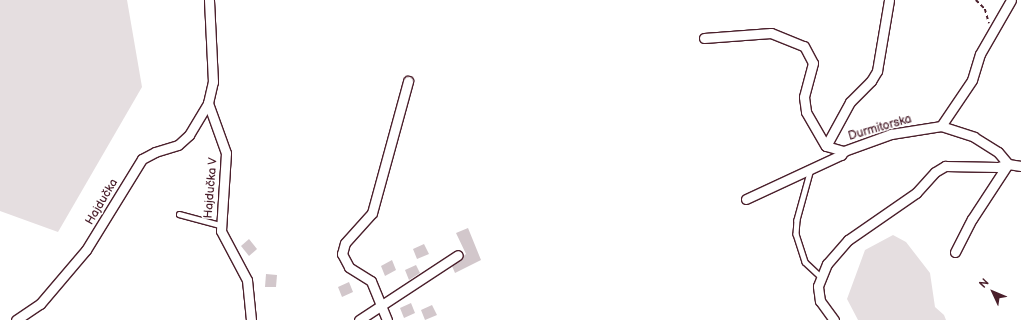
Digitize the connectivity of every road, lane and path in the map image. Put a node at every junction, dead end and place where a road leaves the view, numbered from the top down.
1 (209, 0) edge
2 (889, 0) edge
3 (976, 0) edge
4 (1011, 0) edge
5 (990, 36) junction
6 (704, 38) dead end
7 (408, 81) dead end
8 (208, 103) junction
9 (941, 126) junction
10 (826, 146) junction
11 (844, 151) junction
12 (1008, 164) junction
13 (1021, 166) edge
14 (811, 169) junction
15 (746, 199) dead end
16 (180, 214) dead end
17 (220, 225) junction
18 (956, 252) dead end
19 (458, 255) dead end
20 (821, 277) junction
21 (382, 306) junction
22 (16, 320) edge
23 (251, 320) edge
24 (359, 320) edge
25 (387, 320) edge
26 (834, 320) edge

1 - 8 street
2 - 10 street, Durmitorska
3 - 5 path
4 - 5 street
5 - 9 street
6 - 10 street
7 - 21 street
8 - 17 street, Hajdučka V
8 - 22 street, Hajdučka
9 - 11 street, Durmitorska
9 - 12 street, Durmitorska
10 - 11 street, Durmitorska
11 - 14 street
12 - 13 street
12 - 18 street
12 - 20 street
14 - 15 street
14 - 20 lane
16 - 17 lane
17 - 23 street, Hajdučka V
19 - 21 street
20 - 26 street
21 - 24 street
21 - 25 street

